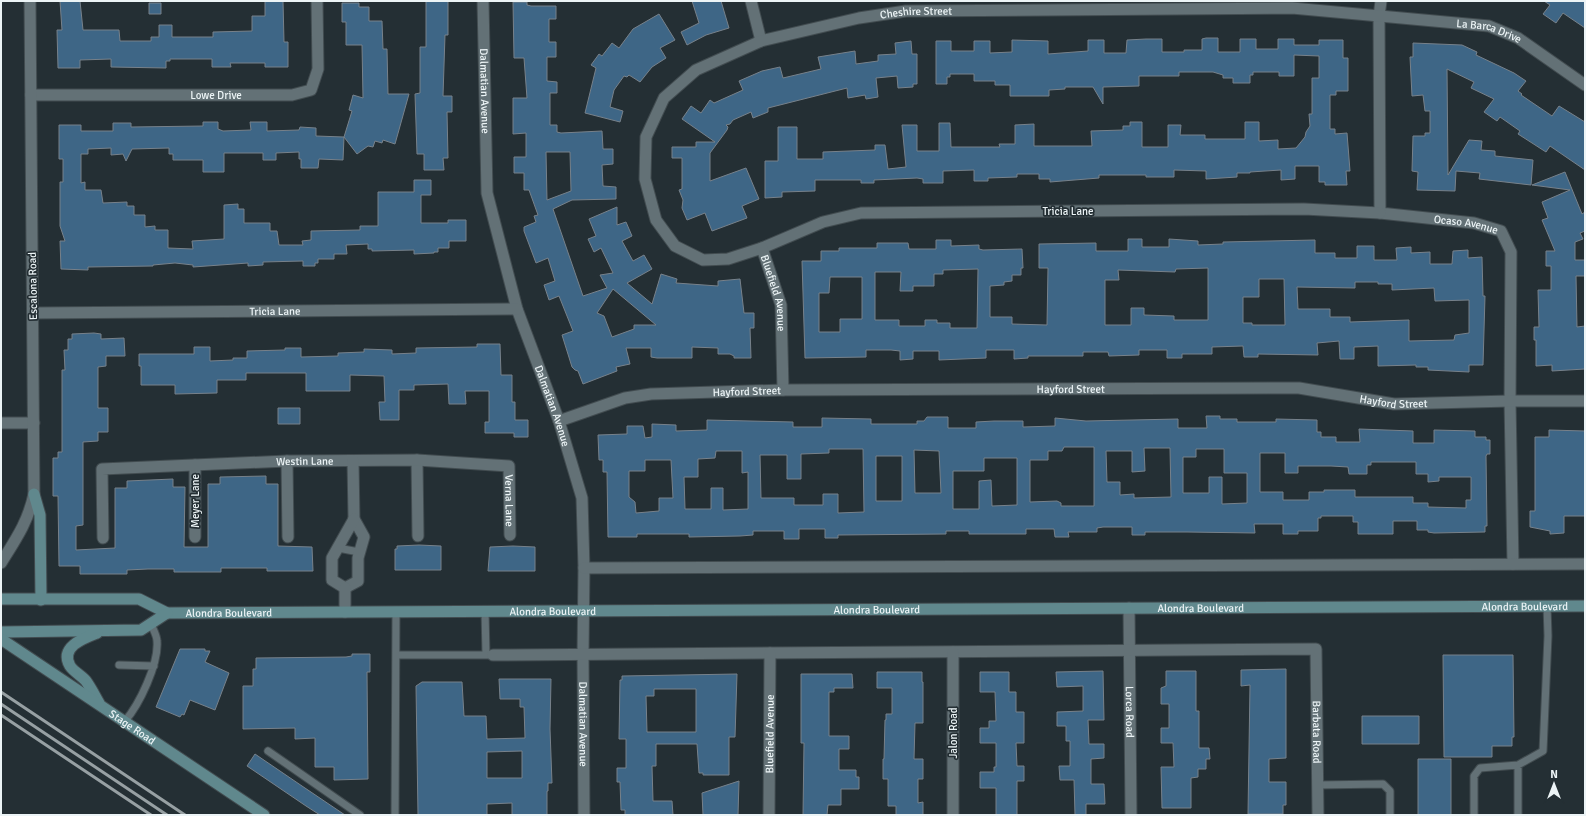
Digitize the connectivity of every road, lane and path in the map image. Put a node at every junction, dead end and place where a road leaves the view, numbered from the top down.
1 (30, 1) edge
2 (317, 1) edge
3 (483, 1) edge
4 (751, 1) edge
5 (1381, 1) edge
6 (1246, 5) edge
7 (1273, 5) edge
8 (1379, 16) junction
9 (761, 42) junction
10 (1585, 85) edge
11 (31, 95) junction
12 (1380, 213) junction
13 (762, 248) junction
14 (517, 309) junction
15 (33, 313) junction
16 (783, 390) junction
17 (1510, 401) junction
18 (1585, 401) edge
19 (559, 421) junction
20 (1, 423) edge
21 (34, 423) junction
22 (417, 460) junction
23 (287, 461) junction
24 (353, 461) junction
25 (195, 465) junction
26 (509, 466) joint
27 (34, 494) junction
28 (354, 519) junction
29 (510, 535) dead end
30 (418, 536) dead end
31 (195, 537) dead end
32 (288, 537) dead end
33 (103, 538) dead end
34 (338, 548) junction
35 (359, 552) junction
36 (1, 563) edge
37 (1513, 564) junction
38 (1585, 564) edge
39 (584, 568) junction
40 (345, 588) junction
41 (1, 599) edge
42 (40, 600) junction
43 (1547, 606) junction
44 (1585, 606) edge
45 (1129, 608) junction
46 (485, 611) junction
47 (584, 611) junction
48 (345, 612) junction
49 (396, 612) junction
50 (167, 613) junction
51 (150, 624) junction
52 (104, 630) junction
53 (1, 632) edge
54 (1, 639) edge
55 (1129, 651) junction
56 (953, 652) junction
57 (770, 653) junction
58 (583, 654) junction
59 (396, 655) junction
60 (489, 655) junction
61 (119, 665) dead end
62 (154, 666) junction
63 (100, 705) junction
64 (124, 721) junction
65 (268, 751) dead end
66 (1518, 765) junction
67 (1317, 785) junction
68 (264, 815) edge
69 (360, 815) edge
70 (394, 815) edge
71 (584, 815) edge
72 (769, 815) edge
73 (953, 815) edge
74 (1130, 815) edge
75 (1318, 815) edge
76 (1390, 815) edge
77 (1474, 815) edge
78 (1518, 815) edge

1 - 11 street, Escalona Road
2 - 11 street, Lowe Drive
3 - 14 street, Dalmatian Avenue
4 - 9 street
5 - 8 street
6 - 7 street, Cheshire Street
6 - 9 street, Cheshire Street
7 - 8 street, Cheshire Street
8 - 10 street, La Barca Drive
8 - 12 street
9 - 13 street, Bluefield Avenue
11 - 15 street, Escalona Road
12 - 13 street, Tricia Lane
12 - 17 street, Ocaso Avenue
13 - 16 street, Bluefield Avenue
14 - 15 street, Tricia Lane
14 - 19 street, Dalmatian Avenue
15 - 21 street, Escalona Road
16 - 17 street, Hayford Street
16 - 19 street, Hayford Street
17 - 18 street, Hayford Street
17 - 37 street, Ocaso Avenue
19 - 39 street, Dalmatian Avenue
20 - 21 street
21 - 27 street, Escalona Road
22 - 24 street, Westin Lane
22 - 26 street, Westin Lane
22 - 30 street
23 - 24 street, Westin Lane
23 - 25 street, Westin Lane
23 - 32 street
24 - 28 street
25 - 31 street, Meyer Lane
25 - 33 street, Westin Lane
26 - 29 street, Verna Lane
27 - 36 street, Escalona Road
27 - 42 main road
28 - 34 street
28 - 35 street
34 - 35 lane
34 - 40 street
35 - 40 street
37 - 38 street
37 - 39 street
39 - 47 street, Dalmatian Avenue
40 - 48 street
41 - 42 main road, Alondra Boulevard
42 - 50 main road, Alondra Boulevard
43 - 44 main road, Alondra Boulevard
43 - 45 main road, Alondra Boulevard
43 - 66 lane
45 - 47 main road, Alondra Boulevard
45 - 55 street, Lorca Road
46 - 47 main road, Alondra Boulevard
46 - 49 main road, Alondra Boulevard
46 - 60 lane
47 - 58 street, Dalmatian Avenue
48 - 49 main road, Alondra Boulevard
48 - 50 main road, Alondra Boulevard
49 - 59 lane
50 - 51 main road
51 - 52 main road
51 - 62 lane
52 - 53 main road
52 - 63 main road
54 - 63 main road, Stage Road
55 - 56 street
55 - 67 street, Barbata Road
55 - 74 street, Lorca Road
56 - 57 street
56 - 73 street, Jalon Road
57 - 58 street
57 - 72 street, Bluefield Avenue
58 - 60 street
58 - 71 street, Dalmatian Avenue
59 - 60 lane
59 - 70 lane
61 - 62 lane
62 - 64 lane
63 - 64 main road, Stage Road
64 - 68 main road, Stage Road
65 - 69 lane
66 - 77 lane
66 - 78 lane
67 - 75 street, Barbata Road
67 - 76 lane

